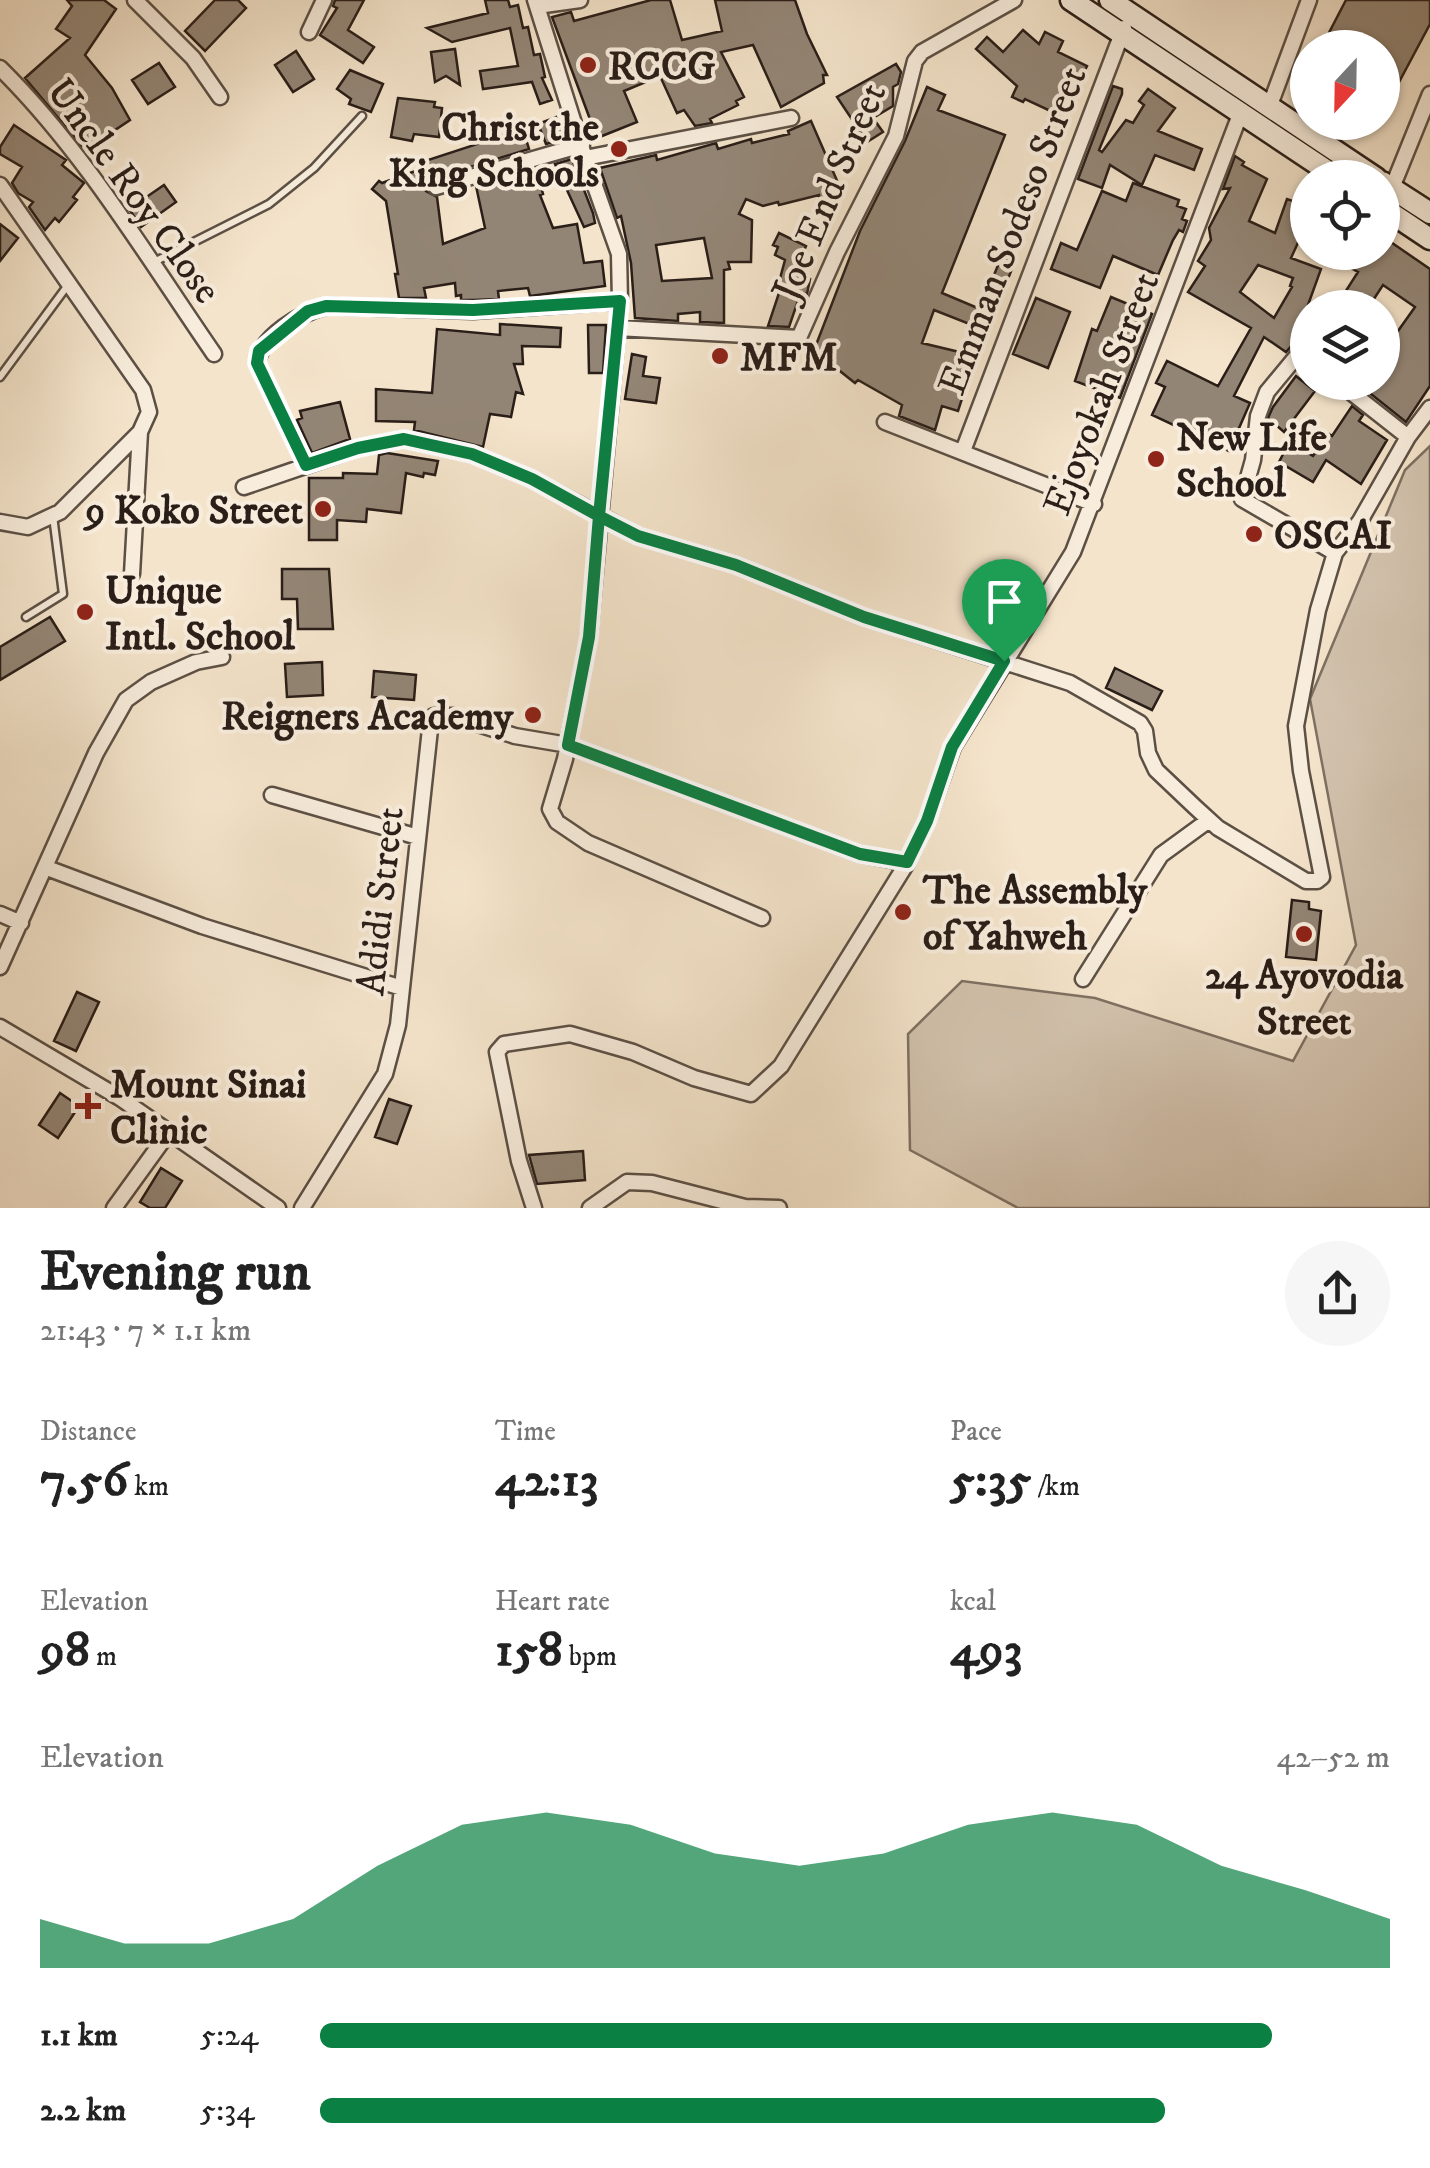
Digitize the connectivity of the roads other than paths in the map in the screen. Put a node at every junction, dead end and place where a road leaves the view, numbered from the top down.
1 (135, 0) edge
2 (324, 0) edge
3 (580, 0) edge
4 (1014, 0) edge
5 (1072, 0) edge
6 (1110, 0) edge
7 (1309, 0) edge
8 (536, 3) edge
9 (1135, 16) junction
10 (310, 32) dead end
11 (1120, 32) junction
12 (0, 68) edge
13 (1430, 94) edge
14 (220, 96) dead end
15 (1270, 105) junction
16 (1241, 112) junction
17 (362, 116) dead end
18 (791, 118) dead end
19 (583, 152) junction
20 (1312, 160) edge
21 (1344, 160) edge
22 (1397, 160) edge
23 (0, 186) edge
24 (436, 187) dead end
25 (1400, 198) edge
26 (1400, 207) edge
27 (1430, 213) edge
28 (1430, 240) edge
29 (151, 263) junction
30 (70, 282) junction
31 (620, 301) junction
32 (618, 328) junction
33 (214, 354) dead end
34 (1290, 365) edge
35 (0, 377) edge
36 (1361, 400) edge
37 (1430, 408) edge
38 (885, 422) dead end
39 (140, 432) junction
40 (1408, 437) junction
41 (963, 451) junction
42 (306, 465) junction
43 (244, 486) dead end
44 (1094, 504) junction
45 (52, 516) junction
46 (599, 516) junction
47 (0, 522) edge
48 (1335, 552) junction
49 (132, 574) dead end
50 (26, 617) dead end
51 (222, 656) dead end
52 (1004, 661) junction
53 (568, 745) junction
54 (272, 795) dead end
55 (1210, 820) junction
56 (418, 836) junction
57 (907, 862) junction
58 (47, 868) junction
59 (0, 914) edge
60 (762, 918) dead end
61 (21, 923) junction
62 (0, 967) edge
63 (1082, 979) dead end
64 (402, 988) junction
65 (0, 1027) edge
66 (169, 1132) junction
67 (114, 1208) edge
68 (278, 1208) edge
69 (302, 1208) edge
70 (534, 1208) edge
71 (590, 1208) edge
72 (779, 1208) edge

1 - 14 street
2 - 10 street
3 - 8 street
4 - 32 street, Joe End Street
5 - 11 main road
6 - 9 main road
7 - 15 street
8 - 19 street
9 - 11 street
9 - 15 main road
11 - 16 main road
11 - 41 street, Emman Sodeso Street
12 - 29 street, Uncle Roy Close
13 - 22 street
15 - 21 main road
16 - 20 main road
16 - 44 street, Ejoyokah Street
17 - 29 lane
18 - 19 street
19 - 24 street
19 - 31 street
23 - 30 street
25 - 27 main road
26 - 28 main road
29 - 33 street, Uncle Roy Close
30 - 35 lane
30 - 39 street
31 - 32 street
31 - 42 street
32 - 46 street
34 - 48 street
36 - 40 street
37 - 40 street
38 - 41 street
39 - 45 street
39 - 49 street
40 - 48 street
41 - 44 street
42 - 43 street
42 - 46 street
44 - 52 street, Ejoyokah Street
45 - 47 street
45 - 50 lane
46 - 52 street
46 - 53 street
48 - 55 street
51 - 58 street
52 - 55 street
52 - 57 street, Ejoyokah Street
53 - 56 street, Adidi Street
53 - 57 street
53 - 60 street
54 - 56 street
55 - 63 street
56 - 64 street, Adidi Street
57 - 70 street, Ejoyokah Street
58 - 61 street
58 - 64 street
59 - 61 street
61 - 62 street
64 - 69 street, Adidi Street
65 - 66 street
66 - 67 street
66 - 68 street
71 - 72 street

